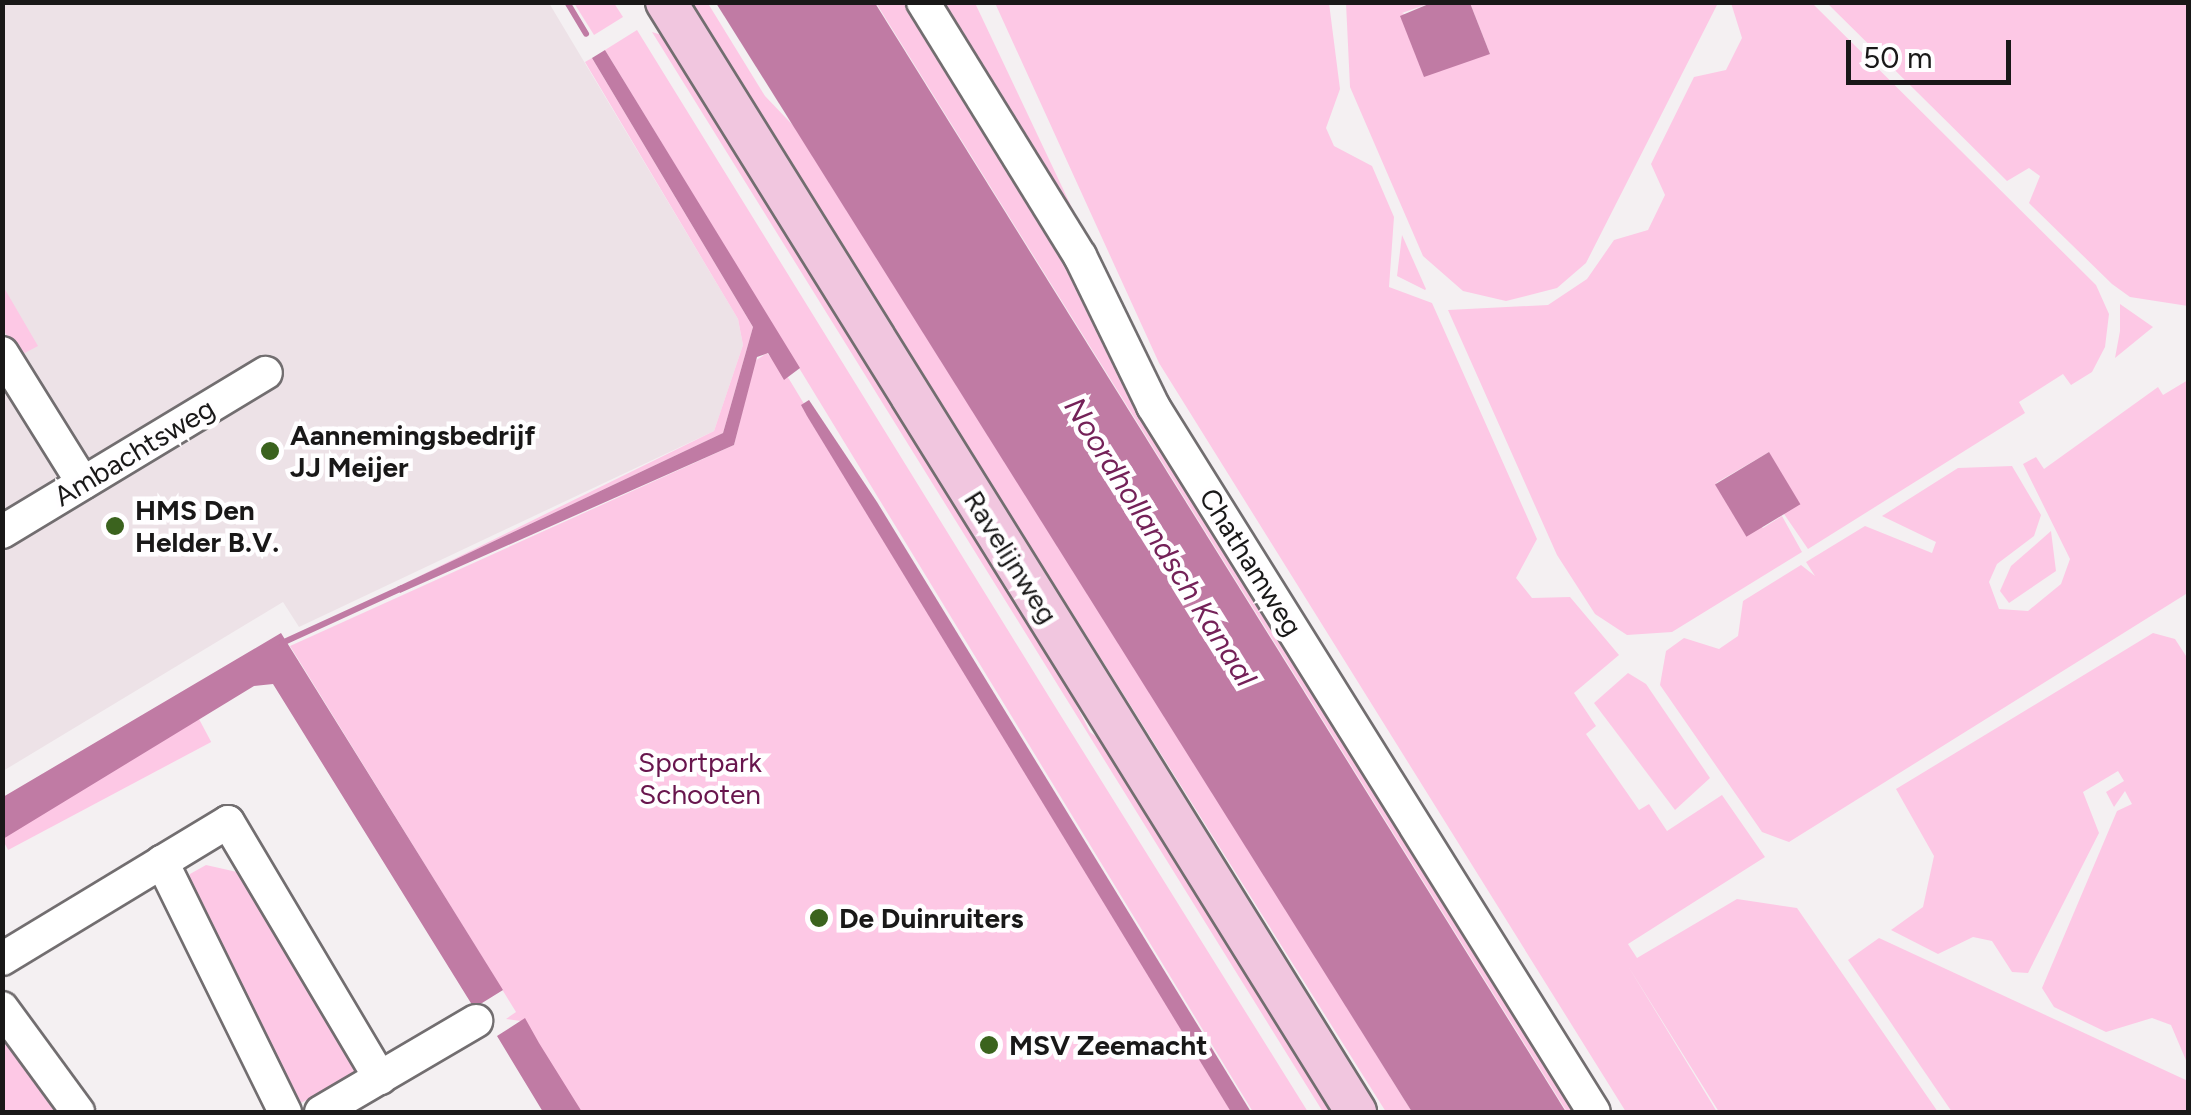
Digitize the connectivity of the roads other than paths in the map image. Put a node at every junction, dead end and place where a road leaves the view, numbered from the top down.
1 (666, 2) edge
2 (922, 2) edge
3 (2, 353) edge
4 (266, 373) dead end
5 (83, 483) junction
6 (2, 532) edge
7 (162, 862) junction
8 (2, 959) edge
9 (2, 1008) edge
10 (476, 1020) dead end
11 (380, 1078) junction
12 (78, 1112) edge
13 (285, 1112) edge
14 (321, 1112) edge
15 (1356, 1112) edge
16 (1594, 1112) edge

1 - 15 main road, Ravelijnweg
2 - 16 street, Chathamweg
3 - 5 street
4 - 5 street, Ambachtsweg
5 - 6 street, Ambachtsweg
7 - 8 street
7 - 11 street
7 - 13 street
9 - 12 street
10 - 11 street
11 - 14 street

